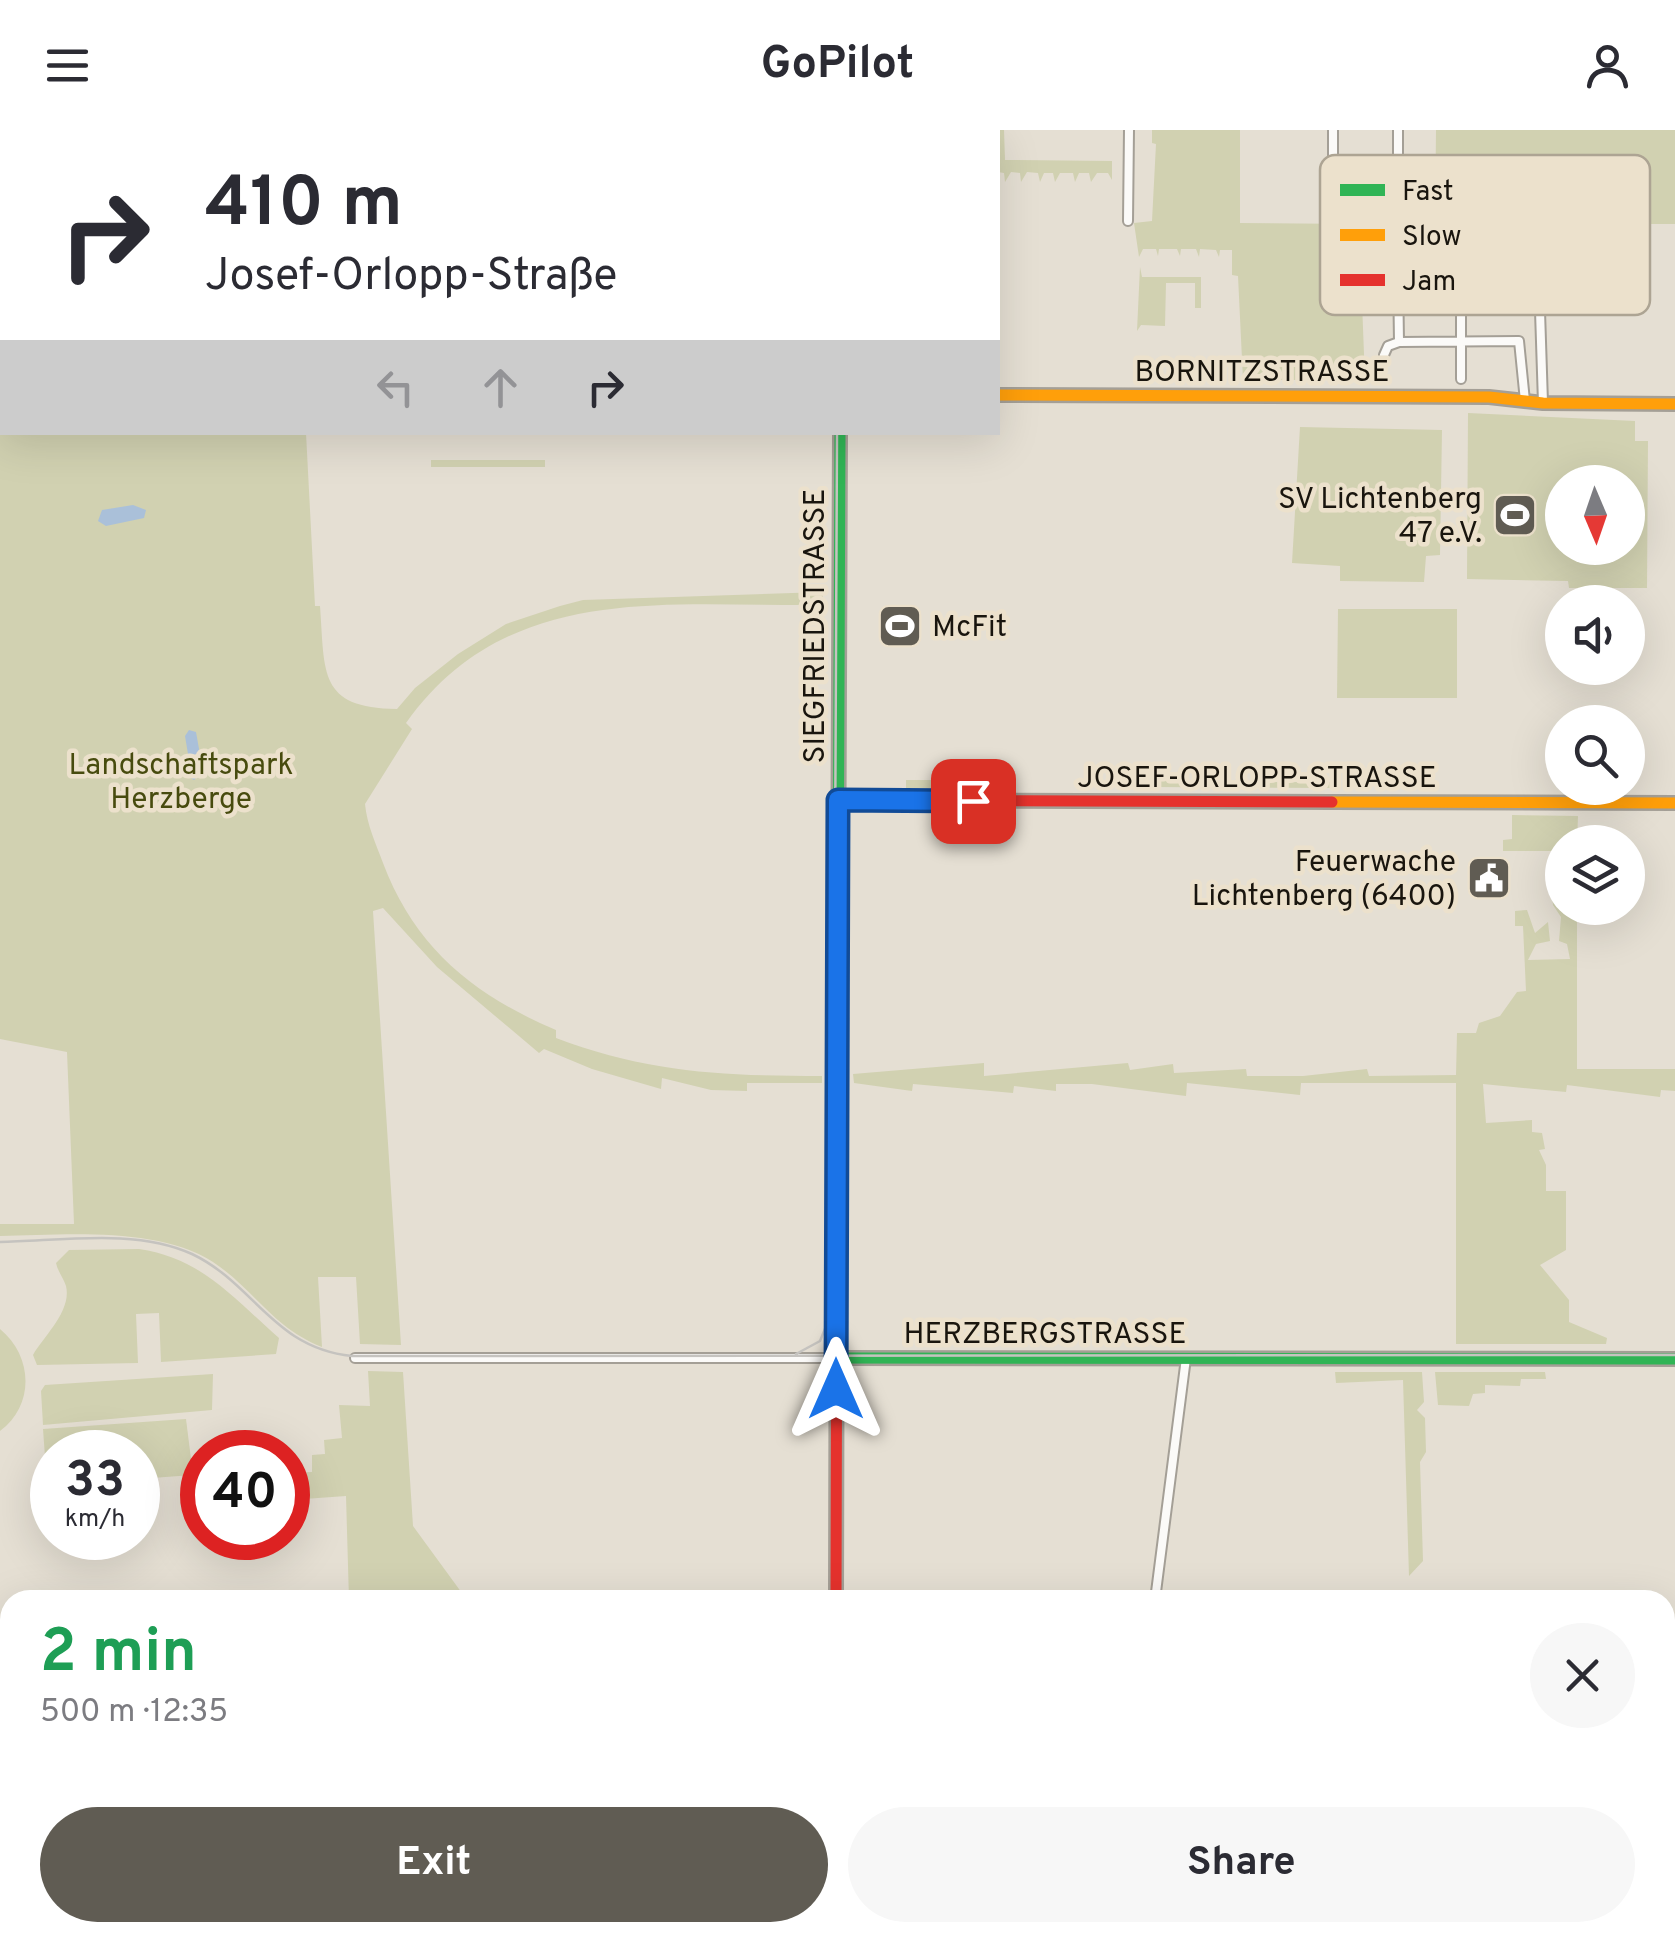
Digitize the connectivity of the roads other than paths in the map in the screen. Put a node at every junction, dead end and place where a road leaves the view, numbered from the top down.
1 (1129, 130) edge
2 (1128, 221) dead end
3 (1399, 315) edge
4 (1461, 315) edge
5 (1540, 315) edge
6 (1461, 340) junction
7 (1399, 342) junction
8 (1384, 355) dead end
9 (1461, 379) dead end
10 (1000, 395) edge
11 (1525, 401) junction
12 (1543, 403) junction
13 (1675, 404) edge
14 (840, 435) edge
15 (838, 800) junction
16 (1675, 802) edge
17 (355, 1358) dead end
18 (836, 1358) junction
19 (1186, 1358) junction
20 (1675, 1358) edge
21 (836, 1590) edge
22 (1156, 1590) edge

1 - 2 street
3 - 7 street, BORNITZSTRASSE
4 - 6 street
5 - 12 street
6 - 7 street, BORNITZSTRASSE
6 - 9 street
6 - 11 street, BORNITZSTRASSE
7 - 8 street, BORNITZSTRASSE
10 - 11 street, BORNITZSTRASSE
11 - 12 street, BORNITZSTRASSE
12 - 13 street, BORNITZSTRASSE
14 - 15 street, SIEGFRIEDSTRASSE
15 - 16 street, JOSEF-ORLOPP-STRASSE
15 - 18 street, SIEGFRIEDSTRASSE
17 - 18 street, HERZBERGSTRASSE
18 - 19 street, HERZBERGSTRASSE
18 - 21 street, SIEGFRIEDSTRASSE
19 - 20 street, HERZBERGSTRASSE
19 - 22 street

